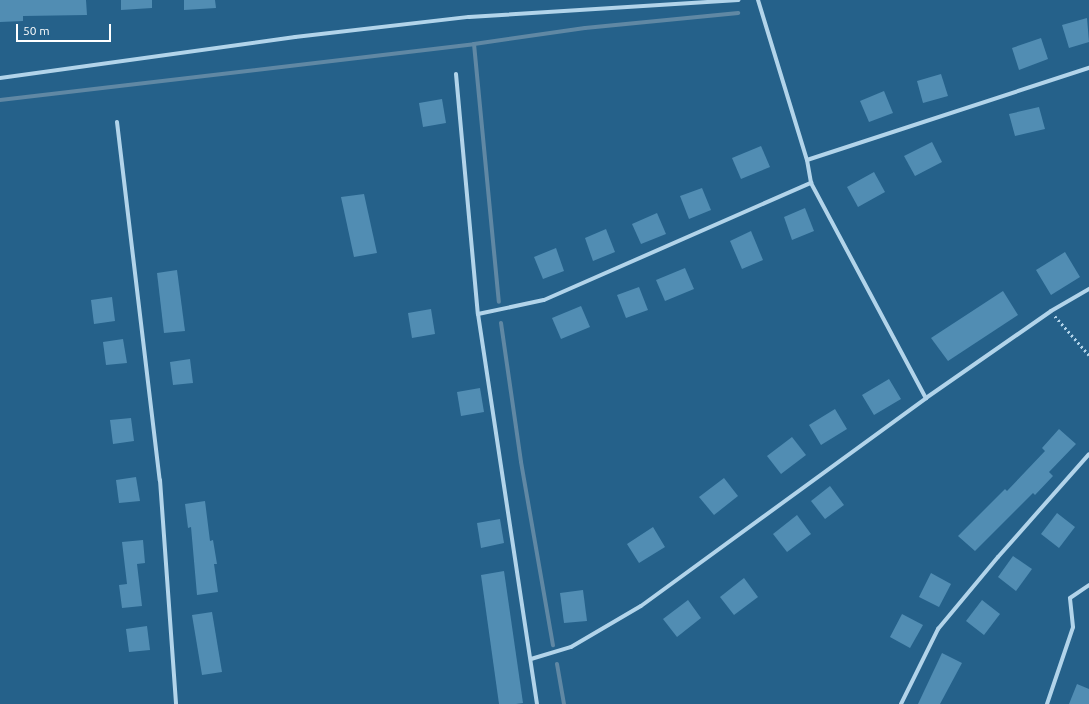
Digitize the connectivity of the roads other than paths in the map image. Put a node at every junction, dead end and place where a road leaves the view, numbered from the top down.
1 (738, 0) edge
2 (758, 0) edge
3 (1089, 68) edge
4 (456, 74) dead end
5 (0, 78) edge
6 (117, 122) dead end
7 (807, 160) junction
8 (811, 183) junction
9 (1089, 289) edge
10 (478, 314) junction
11 (926, 398) junction
12 (1089, 454) edge
13 (1089, 585) edge
14 (531, 659) junction
15 (176, 704) edge
16 (538, 704) edge
17 (901, 704) edge
18 (1047, 704) edge

1 - 5 street
2 - 7 street
3 - 7 street
4 - 10 street
6 - 15 street
7 - 8 street
8 - 10 street
8 - 11 street
9 - 11 street
10 - 14 street
11 - 14 street
12 - 17 street
13 - 18 street
14 - 16 street

